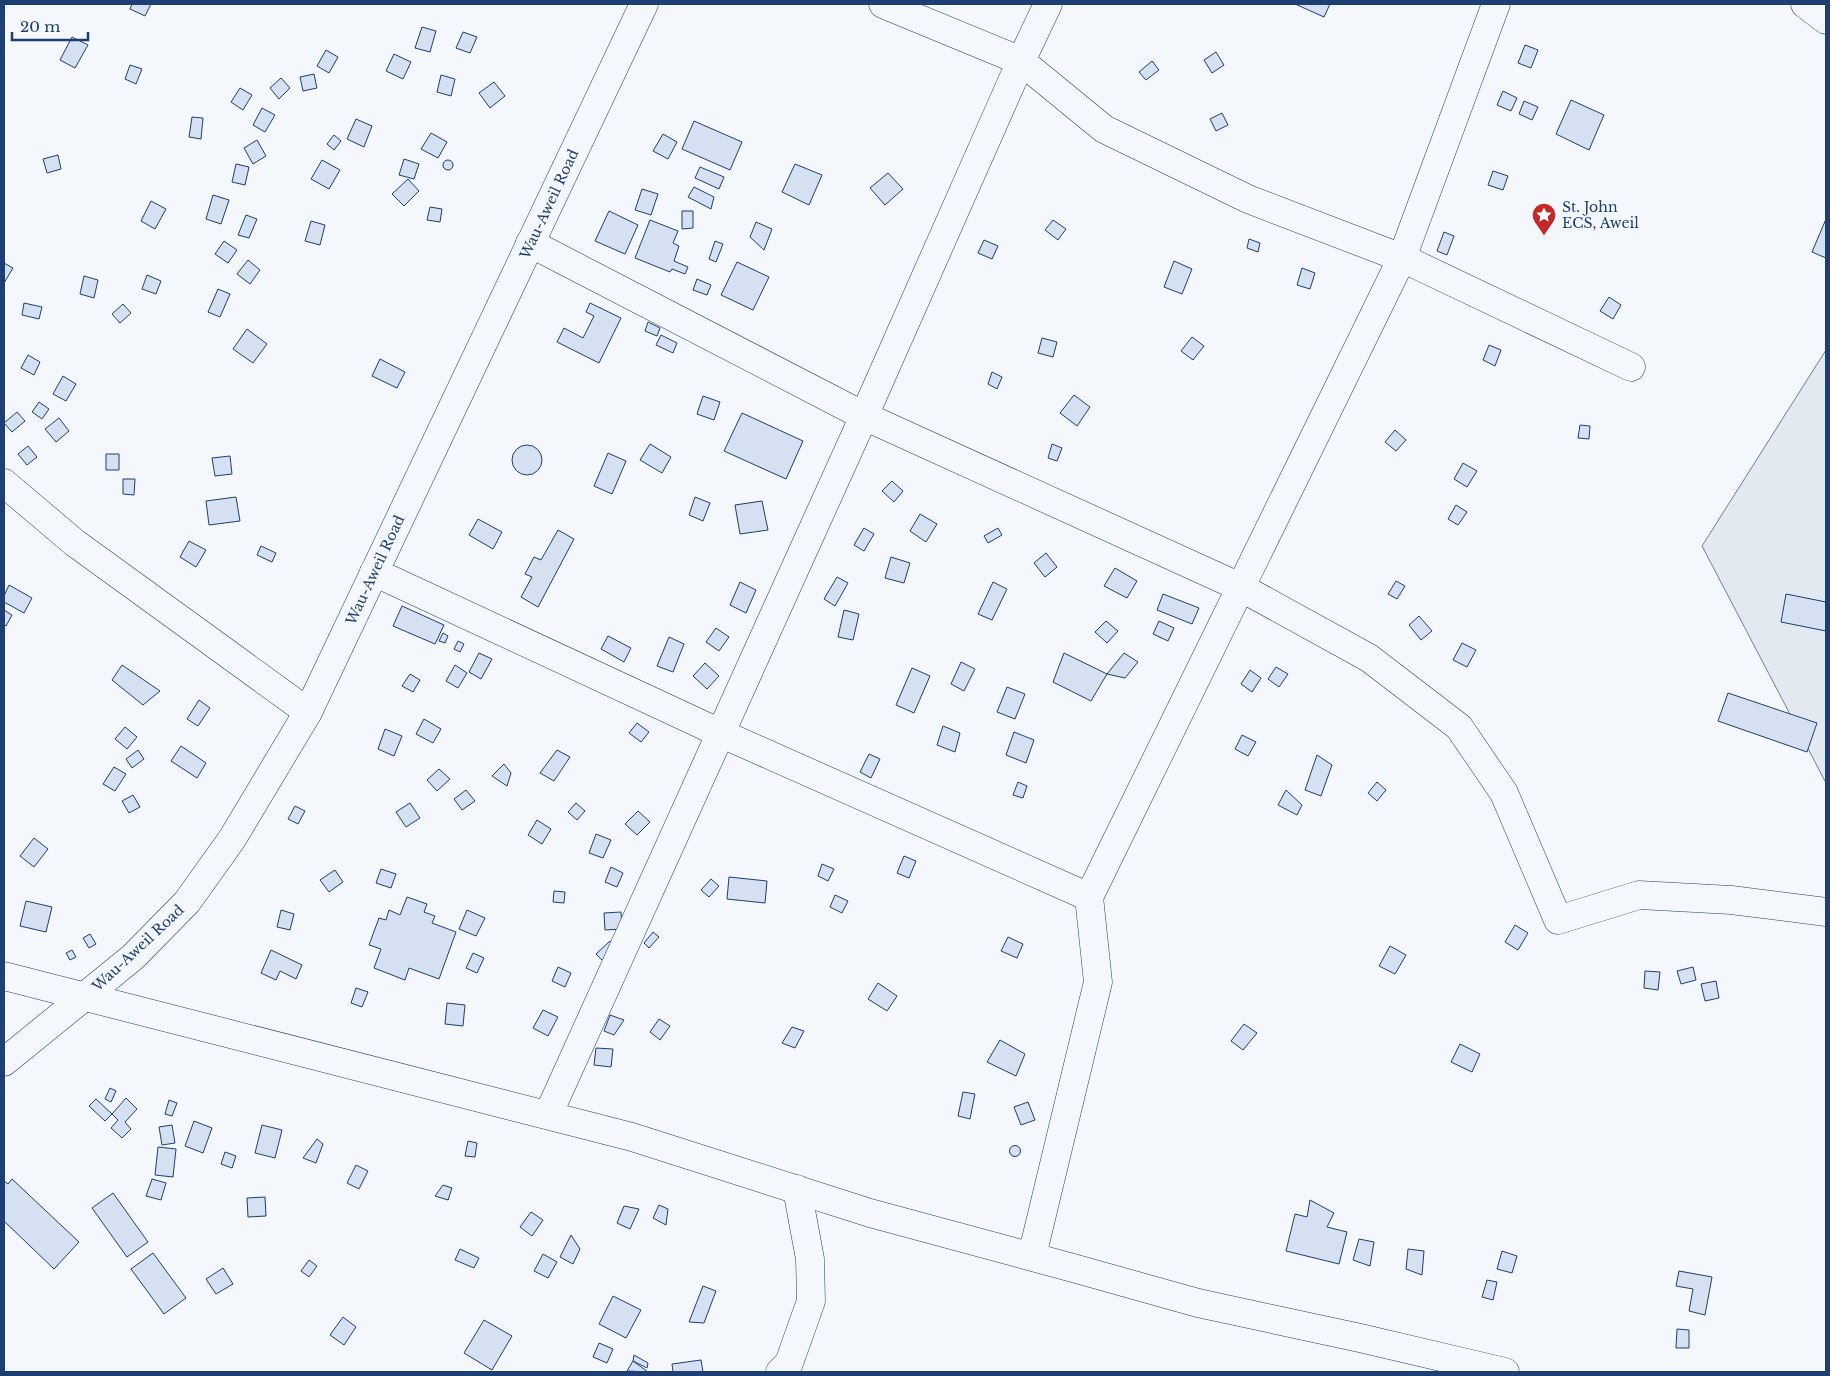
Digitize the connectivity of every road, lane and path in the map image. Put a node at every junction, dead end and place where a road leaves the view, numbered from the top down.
1 (644, 4) edge
2 (883, 4) edge
3 (1048, 4) edge
4 (1496, 4) edge
5 (1805, 4) edge
6 (1826, 20) edge
7 (1020, 61) junction
8 (530, 243) junction
9 (1402, 258) junction
10 (1631, 367) dead end
11 (864, 416) junction
12 (4, 483) edge
13 (374, 572) junction
14 (1240, 587) junction
15 (308, 712) junction
16 (720, 733) junction
17 (1089, 897) junction
18 (1826, 912) edge
19 (4, 976) edge
20 (86, 996) junction
21 (4, 1062) edge
22 (548, 1116) junction
23 (797, 1189) junction
24 (1032, 1256) junction
25 (786, 1369) edge
26 (1505, 1372) edge

1 - 8 street, Wau-Aweil Road
2 - 7 street
3 - 7 street
4 - 9 street
5 - 6 street
7 - 9 street
7 - 11 street
8 - 11 street
8 - 13 street, Wau-Aweil Road
9 - 10 street
9 - 14 street
11 - 14 street
11 - 16 street
12 - 15 street
13 - 15 street, Wau-Aweil Road
13 - 16 street
14 - 17 street
14 - 18 street
15 - 20 street, Wau-Aweil Road
16 - 17 street
16 - 22 street
17 - 24 street
19 - 20 street
20 - 21 street, Wau-Aweil Road
20 - 22 street
22 - 23 street
23 - 24 street
23 - 25 street
24 - 26 street

